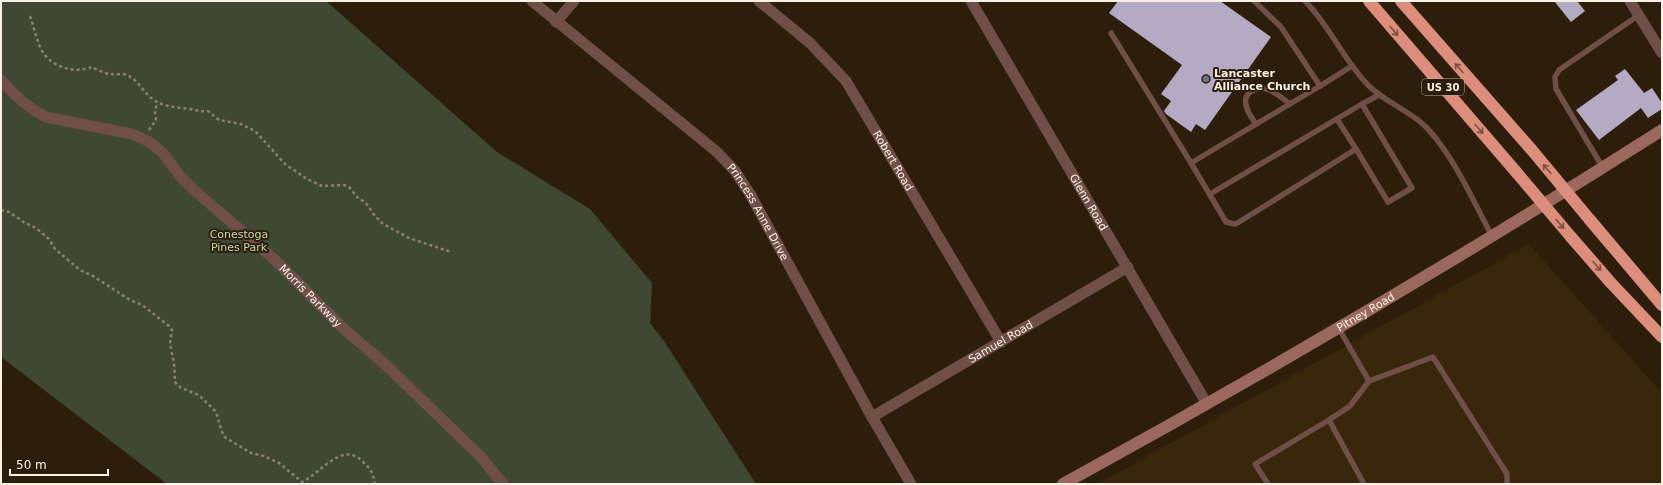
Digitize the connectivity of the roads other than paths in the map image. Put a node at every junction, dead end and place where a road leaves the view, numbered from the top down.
1 (532, 1) edge
2 (574, 1) edge
3 (760, 1) edge
4 (971, 1) edge
5 (1254, 1) edge
6 (1305, 1) edge
7 (1369, 1) edge
8 (1401, 1) edge
9 (1630, 1) edge
10 (1639, 15) junction
11 (556, 22) junction
12 (1111, 33) dead end
13 (1662, 53) edge
14 (1352, 66) junction
15 (1, 80) edge
16 (1320, 86) junction
17 (1379, 95) junction
18 (1290, 104) junction
19 (1362, 104) junction
20 (1337, 119) junction
21 (1256, 124) junction
22 (1662, 130) edge
23 (1356, 149) junction
24 (1192, 163) junction
25 (1603, 168) junction
26 (1210, 194) junction
27 (1492, 236) junction
28 (1128, 266) junction
29 (1662, 305) edge
30 (1338, 327) junction
31 (1662, 337) edge
32 (1001, 342) junction
33 (1369, 381) junction
34 (1207, 404) junction
35 (872, 417) junction
36 (1329, 420) junction
37 (1068, 483) edge
38 (503, 484) edge
39 (911, 484) edge
40 (1268, 484) edge
41 (1364, 484) edge
42 (1507, 484) edge

1 - 11 street, Princess Anne Drive
2 - 11 street
3 - 32 street, Robert Road
4 - 28 street, Glenn Road
5 - 16 lane
6 - 14 lane
7 -> 31 highway, US 30, bridge
29 -> 8 highway, US 30, bridge
9 - 10 street
10 - 13 street
10 - 25 lane
11 - 35 street, Princess Anne Drive
12 - 24 lane
14 - 16 lane
14 - 17 lane
15 - 38 street, Morris Parkway
16 - 18 lane
17 - 19 lane
17 - 27 lane
18 - 21 lane
18 - 21 lane
19 - 20 lane
19 - 23 lane
20 - 23 lane
20 - 26 lane
21 - 24 lane
22 - 25 main road, Pitney Road
23 - 26 lane
24 - 26 lane
25 - 27 main road, Pitney Road
27 - 30 main road, Pitney Road
28 - 32 street, Samuel Road
28 - 34 street, Glenn Road
30 - 33 lane
30 - 34 main road, Pitney Road
32 - 35 street, Samuel Road
33 - 36 lane
33 - 42 lane
34 - 37 main road, Pitney Road
35 - 39 street, Princess Anne Drive
36 - 40 lane
36 - 41 lane

